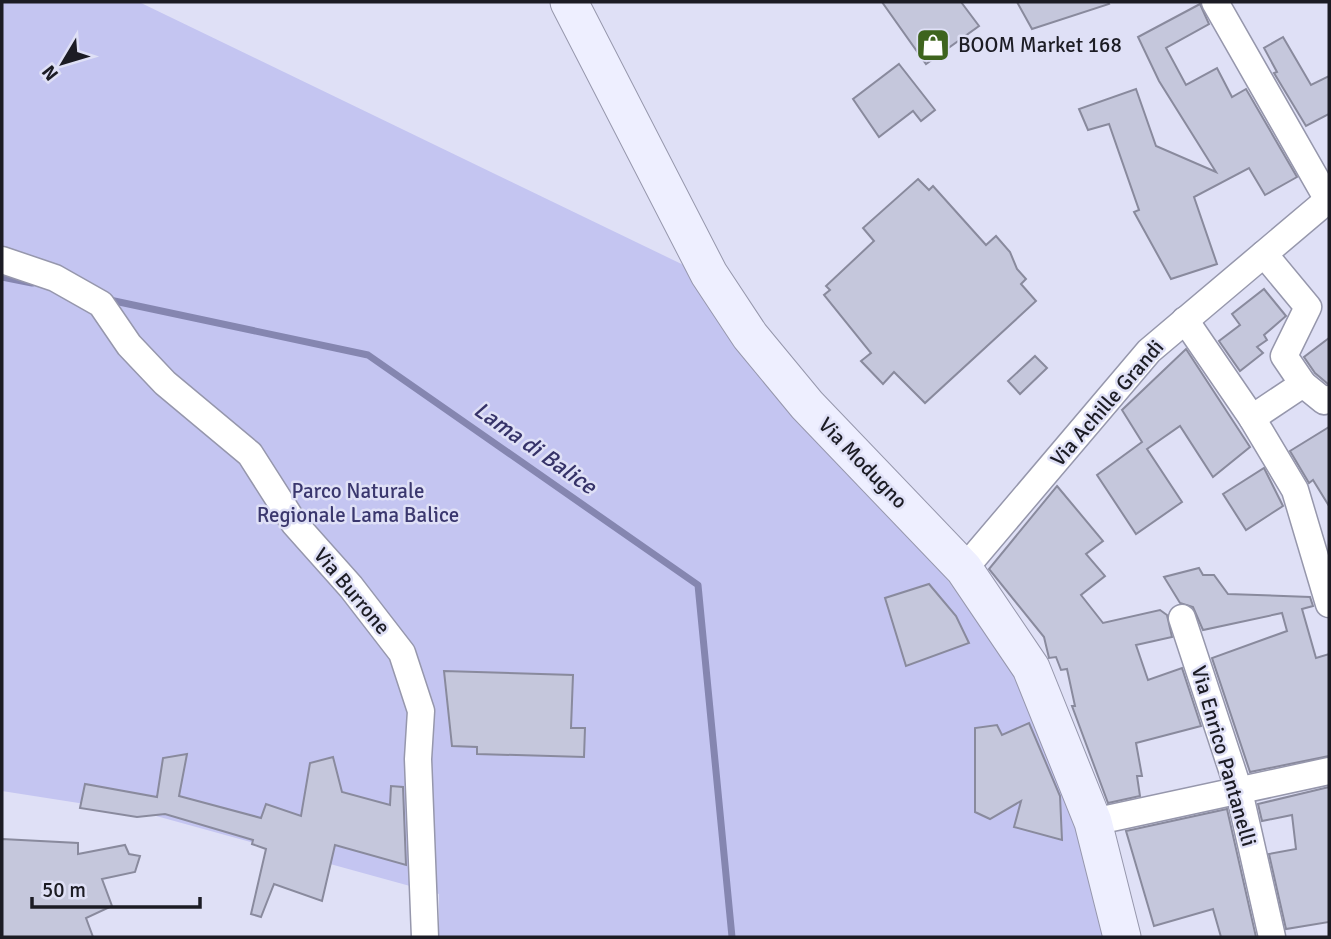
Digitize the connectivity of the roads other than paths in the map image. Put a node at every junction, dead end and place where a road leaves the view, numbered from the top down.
1 (569, 2) edge
2 (1215, 2) edge
3 (1329, 199) edge
4 (1264, 254) junction
5 (2, 260) edge
6 (1185, 320) junction
7 (1303, 384) junction
8 (1329, 399) edge
9 (1252, 418) junction
10 (964, 569) junction
11 (1329, 604) edge
12 (1182, 618) dead end
13 (1329, 771) edge
14 (1239, 791) junction
15 (1093, 822) junction
16 (425, 937) edge
17 (1122, 937) edge
18 (1272, 937) edge

1 - 10 street, Via Modugno
2 - 3 street
3 - 4 street, Via Achille Grandi
4 - 6 street, Via Achille Grandi
4 - 7 street
5 - 16 street, Via Burrone
6 - 9 street
6 - 10 street, Via Achille Grandi
7 - 8 street
7 - 9 street
9 - 11 street
10 - 15 street, Via Modugno
12 - 14 street, Via Enrico Pantanelli
13 - 14 street
14 - 15 street
14 - 18 street, Via Enrico Pantanelli
15 - 17 street, Via Modugno

